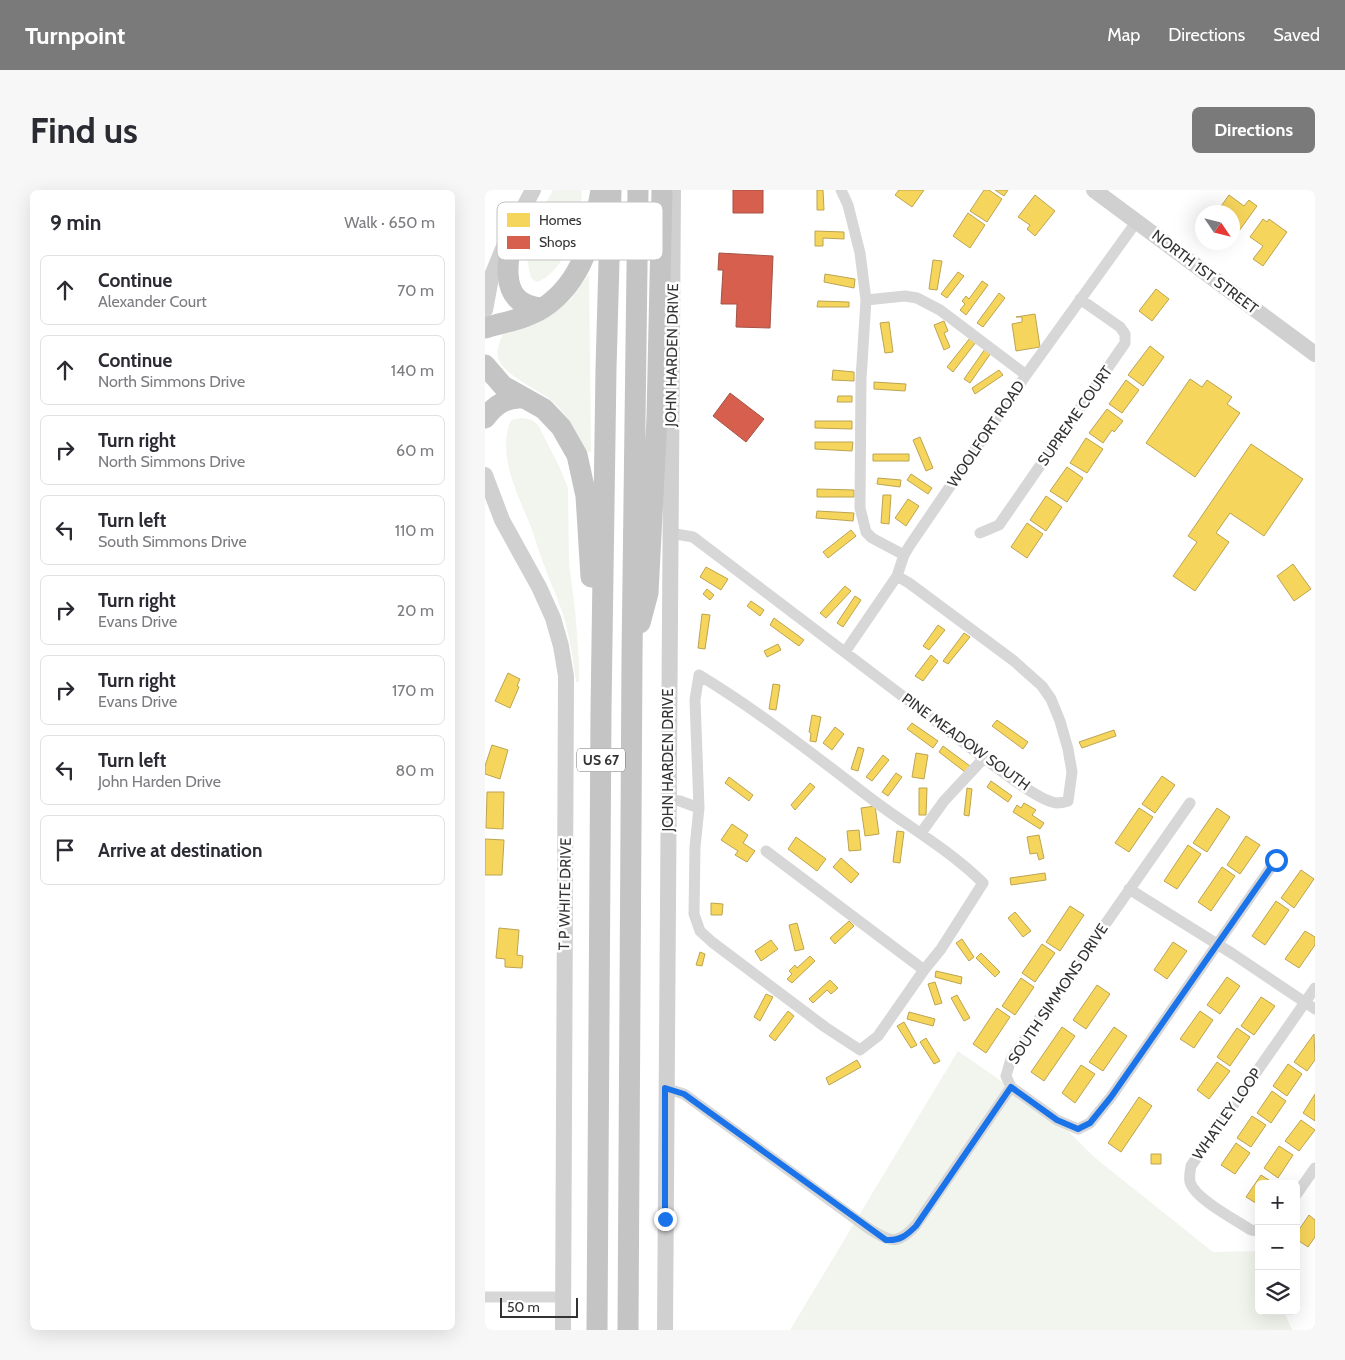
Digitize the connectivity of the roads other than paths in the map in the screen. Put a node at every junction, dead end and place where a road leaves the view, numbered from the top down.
1 (533, 190) edge
2 (673, 190) edge
3 (841, 190) edge
4 (1094, 190) edge
5 (526, 202) edge
6 (1137, 221) junction
7 (498, 260) edge
8 (509, 260) edge
9 (583, 260) edge
10 (609, 260) edge
11 (637, 260) edge
12 (660, 260) edge
13 (1081, 299) junction
14 (866, 300) junction
15 (543, 308) junction
16 (485, 310) edge
17 (485, 328) edge
18 (1315, 354) edge
19 (485, 365) edge
20 (1026, 375) junction
21 (522, 398) junction
22 (485, 418) edge
23 (485, 475) edge
24 (670, 533) junction
25 (980, 533) dead end
26 (904, 556) junction
27 (897, 576) junction
28 (845, 652) junction
29 (632, 657) junction
30 (601, 712) junction
31 (984, 758) junction
32 (668, 800) junction
33 (1190, 803) dead end
34 (699, 808) junction
35 (921, 833) junction
36 (766, 851) dead end
37 (1276, 860) dead end
38 (1129, 889) junction
39 (1217, 945) junction
40 (924, 970) junction
41 (1315, 988) edge
42 (1305, 1002) junction
43 (1315, 1009) edge
44 (1011, 1087) junction
45 (665, 1088) junction
46 (1315, 1168) edge
47 (1300, 1190) edge
48 (1255, 1230) edge
49 (485, 1297) edge
50 (562, 1297) junction
51 (563, 1330) edge
52 (597, 1330) edge
53 (628, 1330) edge
54 (665, 1330) edge

1 - 5 street
2 - 24 street, JOHN HARDEN DRIVE
3 - 14 street
4 - 6 street, NORTH 1ST STREET
6 - 13 street, WOOLFORT ROAD
6 - 18 street, NORTH 1ST STREET
7 - 16 street
8 - 15 highway
9 - 15 highway
10 - 30 highway, US 67
11 - 29 highway, US 67
12 - 29 highway
13 - 20 street, WOOLFORT ROAD
13 - 25 street, SUPREME COURT
14 - 20 street
14 - 26 street
15 - 17 highway
19 - 21 highway
20 - 26 street, WOOLFORT ROAD
21 - 22 highway
21 - 30 highway
23 - 50 street, T P WHITE DRIVE
24 - 28 street, PINE MEADOW SOUTH
24 - 32 street, JOHN HARDEN DRIVE
26 - 27 street, WOOLFORT ROAD
27 - 28 street, WOOLFORT ROAD
27 - 31 street, PINE MEADOW SOUTH
28 - 31 street, PINE MEADOW SOUTH
29 - 53 highway, US 67
30 - 52 highway, US 67
31 - 35 street
32 - 34 street
32 - 45 street, JOHN HARDEN DRIVE
33 - 38 street, SOUTH SIMMONS DRIVE
34 - 35 street
34 - 40 street
35 - 40 street
36 - 40 street
37 - 39 street
38 - 39 street
38 - 44 street, SOUTH SIMMONS DRIVE
39 - 42 street
39 - 44 street
41 - 42 street
42 - 43 street
42 - 48 street, WHATLEY LOOP
44 - 45 street, SOUTH SIMMONS DRIVE
45 - 54 street, JOHN HARDEN DRIVE
46 - 47 street
49 - 50 street
50 - 51 street, T P WHITE DRIVE

